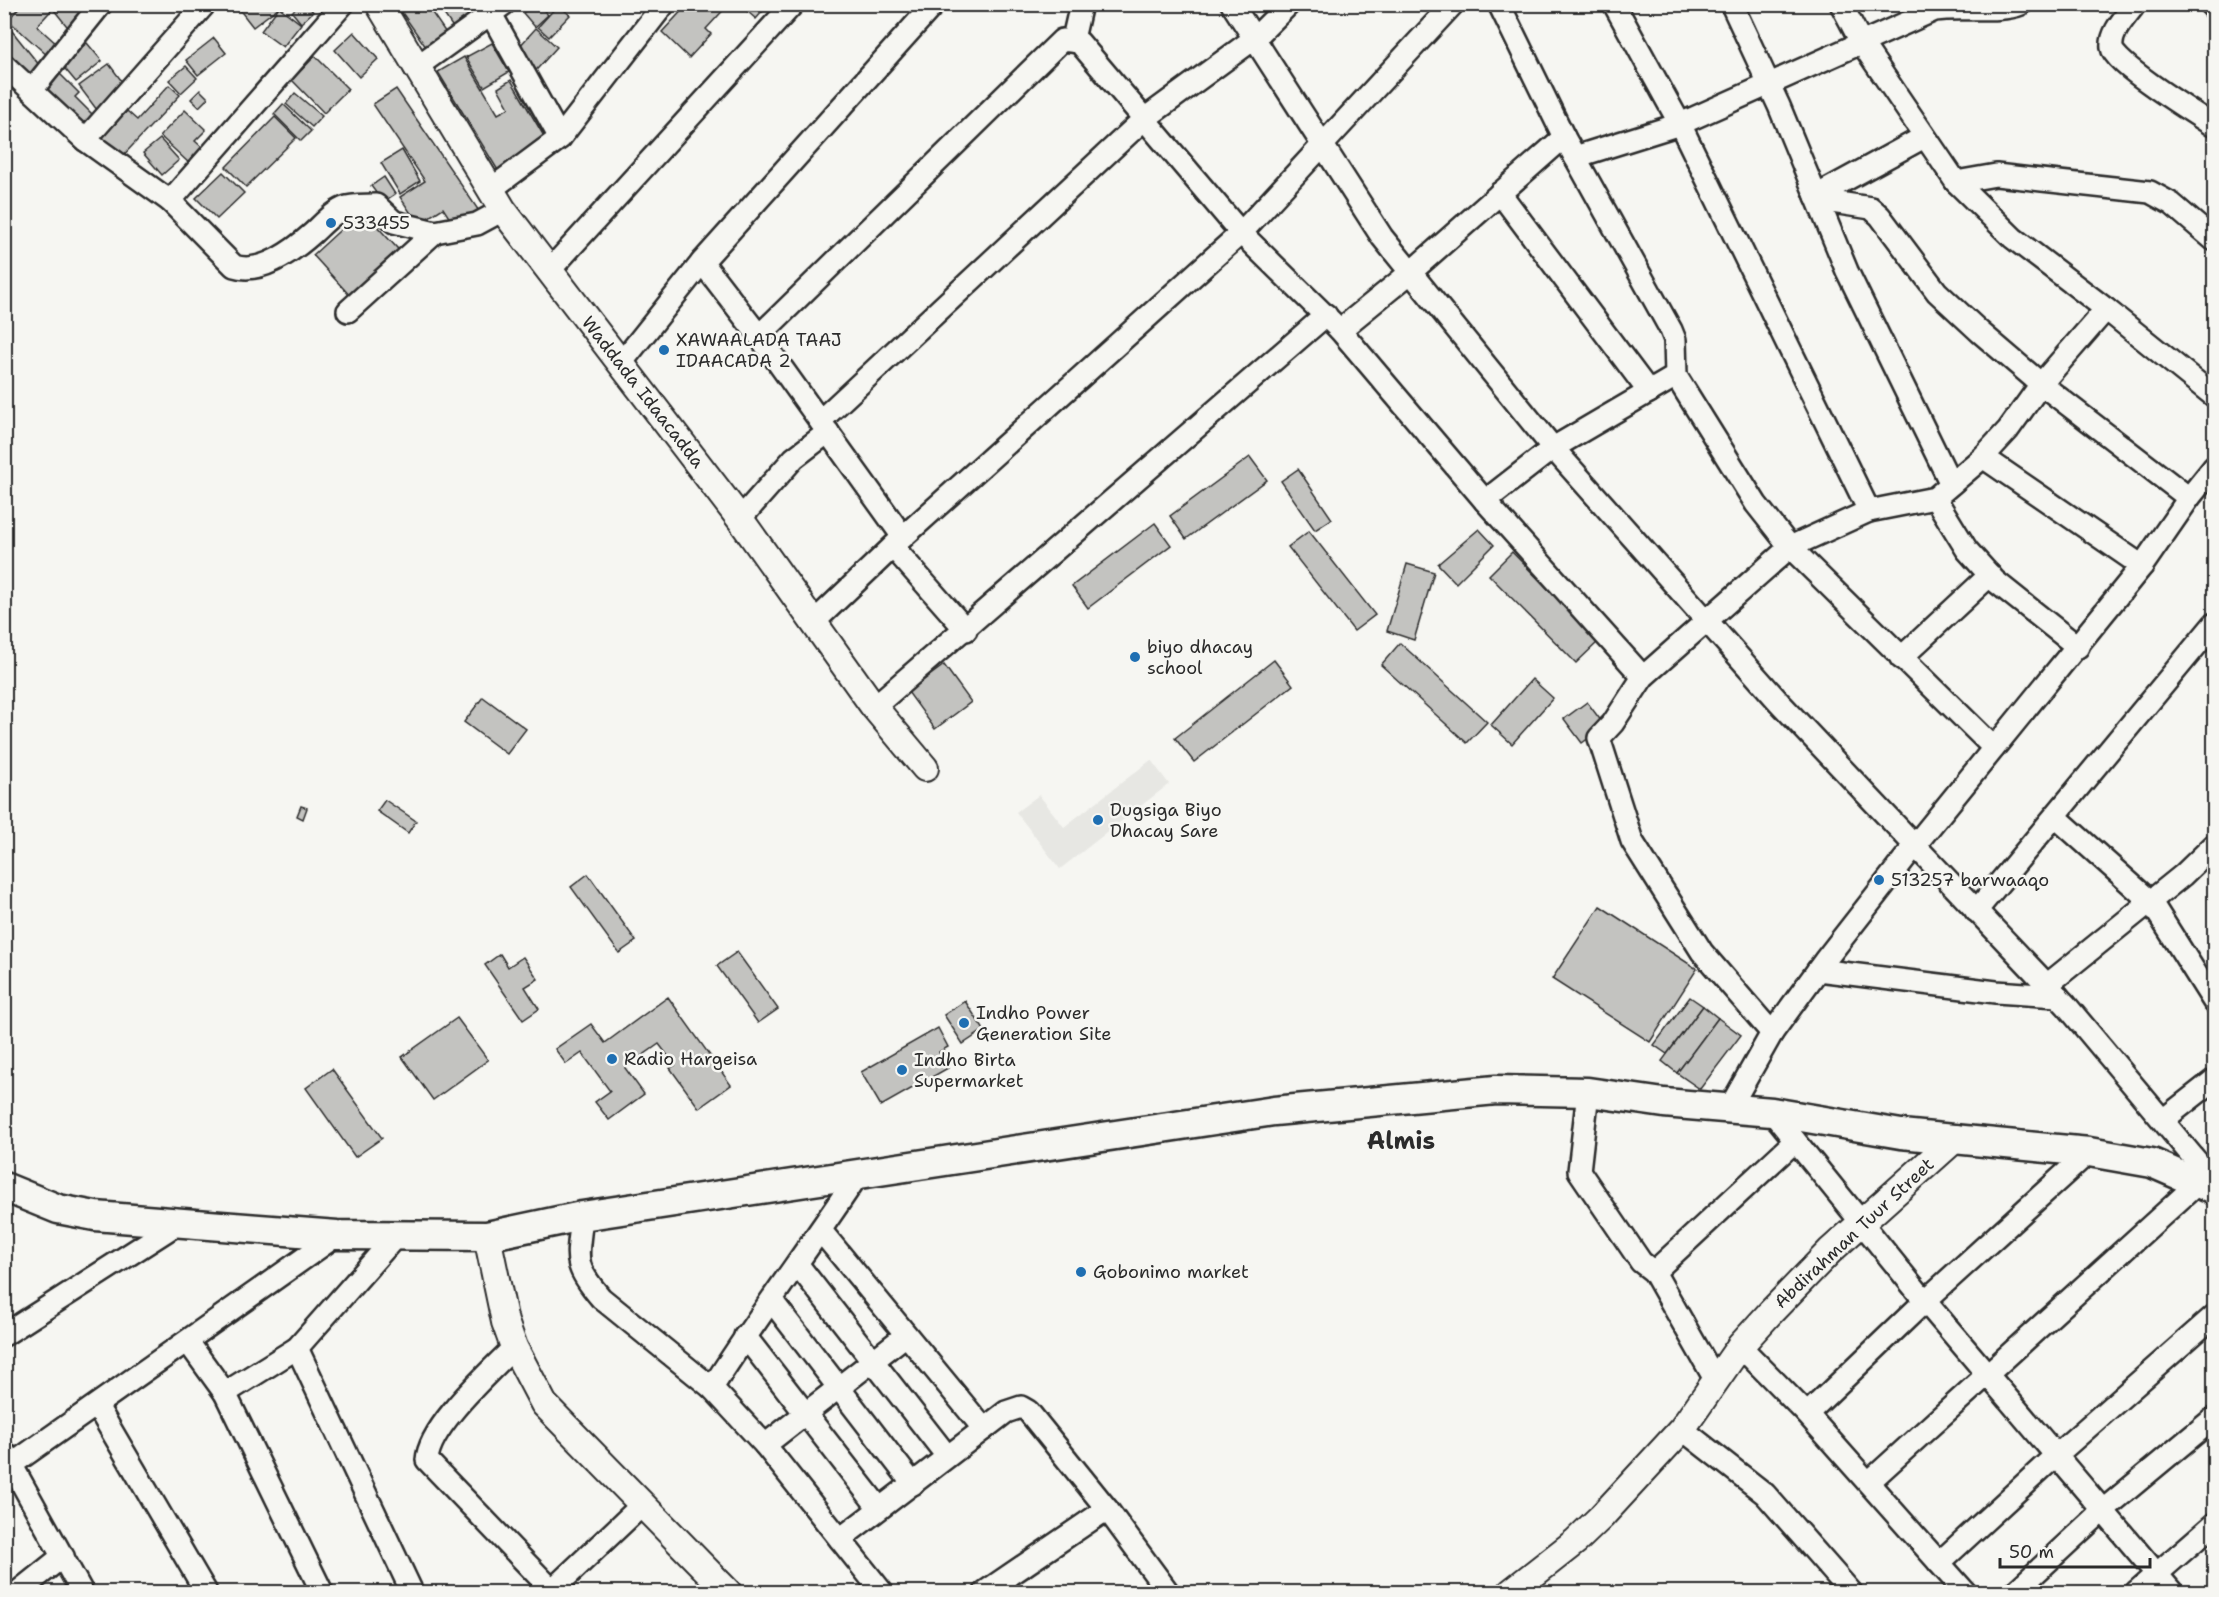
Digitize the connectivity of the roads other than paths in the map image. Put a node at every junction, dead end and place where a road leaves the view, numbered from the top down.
1 (101, 4) edge
2 (205, 4) edge
3 (342, 4) edge
4 (379, 4) edge
5 (664, 4) edge
6 (793, 4) edge
7 (934, 4) edge
8 (1081, 4) edge
9 (1232, 4) edge
10 (1288, 4) edge
11 (1453, 4) edge
12 (1499, 4) edge
13 (1614, 4) edge
14 (1841, 4) edge
15 (2135, 4) edge
16 (2210, 4) edge
17 (1732, 5) edge
18 (2012, 6) edge
19 (2214, 8) edge
20 (498, 9) edge
21 (1255, 38) junction
22 (1072, 39) junction
23 (1861, 42) junction
24 (4, 65) edge
25 (415, 68) junction
26 (1769, 86) junction
27 (32, 90) junction
28 (1143, 120) junction
29 (1680, 124) junction
30 (2214, 126) edge
31 (1564, 137) junction
32 (1924, 137) junction
33 (560, 138) junction
34 (85, 140) junction
35 (1324, 146) junction
36 (1575, 157) junction
37 (1956, 182) junction
38 (1500, 193) junction
39 (1818, 198) junction
40 (497, 200) junction
41 (170, 201) junction
42 (435, 232) junction
43 (1241, 233) junction
44 (2214, 240) edge
45 (702, 262) junction
46 (549, 272) junction
47 (1411, 272) junction
48 (2106, 309) junction
49 (348, 310) dead end
50 (1333, 323) junction
51 (759, 336) junction
52 (622, 362) junction
53 (1676, 376) junction
54 (2041, 384) junction
55 (1649, 392) junction
56 (2214, 396) edge
57 (824, 427) junction
58 (1553, 448) junction
59 (1983, 457) junction
60 (2214, 467) edge
61 (1951, 484) junction
62 (1935, 498) junction
63 (2189, 498) junction
64 (1485, 501) junction
65 (1869, 511) junction
66 (740, 519) junction
67 (898, 542) junction
68 (1790, 547) junction
69 (2142, 566) junction
70 (1990, 575) junction
71 (1706, 620) junction
72 (813, 623) junction
73 (2214, 624) edge
74 (966, 630) junction
75 (2078, 647) junction
76 (1901, 658) junction
77 (1643, 677) junction
78 (874, 707) junction
79 (1994, 748) junction
80 (925, 768) dead end
81 (2057, 818) junction
82 (1916, 844) junction
83 (2214, 845) edge
84 (2151, 902) junction
85 (1976, 911) junction
86 (1818, 970) junction
87 (2208, 978) edge
88 (2052, 991) junction
89 (2214, 1002) edge
90 (1772, 1033) junction
91 (2214, 1080) edge
92 (1588, 1092) junction
93 (1730, 1109) junction
94 (1772, 1112) junction
95 (2163, 1119) junction
96 (1956, 1138) junction
97 (1795, 1141) junction
98 (2089, 1152) junction
99 (859, 1173) junction
100 (2209, 1185) edge
101 (4, 1187) edge
102 (582, 1216) junction
103 (1862, 1222) junction
104 (177, 1224) junction
105 (821, 1231) junction
106 (337, 1235) junction
107 (396, 1236) junction
108 (487, 1236) junction
109 (798, 1265) junction
110 (1654, 1272) junction
111 (772, 1300) junction
112 (1925, 1301) junction
113 (2214, 1316) edge
114 (4, 1335) edge
115 (906, 1335) junction
116 (745, 1336) junction
117 (188, 1342) junction
118 (1740, 1346) junction
119 (514, 1347) junction
120 (297, 1348) junction
121 (872, 1362) junction
122 (1986, 1374) junction
123 (1716, 1381) junction
124 (712, 1388) junction
125 (841, 1389) junction
126 (225, 1393) junction
127 (97, 1406) junction
128 (806, 1414) junction
129 (1807, 1414) junction
130 (2214, 1418) edge
131 (984, 1429) junction
132 (1682, 1429) junction
133 (765, 1445) junction
134 (947, 1456) junction
135 (2054, 1457) junction
136 (7, 1463) edge
137 (1869, 1482) junction
138 (913, 1484) junction
139 (642, 1505) junction
140 (879, 1508) junction
141 (1107, 1509) junction
142 (2102, 1511) junction
143 (2214, 1524) edge
144 (840, 1539) junction
145 (63, 1556) junction
146 (1939, 1563) junction
147 (2156, 1575) junction
148 (551, 1592) edge
149 (18, 1593) edge
150 (82, 1593) edge
151 (206, 1593) edge
152 (322, 1593) edge
153 (412, 1593) edge
154 (728, 1593) edge
155 (882, 1593) edge
156 (985, 1593) edge
157 (1168, 1593) edge
158 (1511, 1593) edge
159 (1851, 1593) edge
160 (1965, 1593) edge
161 (2015, 1593) edge
162 (2136, 1593) edge
163 (2172, 1593) edge

1 - 27 street
2 - 34 street
3 - 41 street
4 - 25 street, Waddada Idaacadda
5 - 33 street
6 - 46 street
7 - 45 street
8 - 22 street
9 - 21 street
10 - 21 street
11 - 35 street
12 - 31 street
13 - 29 street
14 - 23 street
15 - 30 street
16 - 19 street
17 - 26 street
18 - 23 street
20 - 25 street
20 - 33 street
21 - 28 street
21 - 35 street
22 - 28 street
22 - 51 street
23 - 26 street
23 - 32 street
24 - 27 street
25 - 40 street, Waddada Idaacadda
26 - 29 street
26 - 39 street
27 - 34 street
28 - 43 street
28 - 57 street
29 - 36 street
29 - 65 street
31 - 36 street
31 - 38 street
32 - 37 street
32 - 39 street
33 - 40 street
34 - 41 street
35 - 43 street
35 - 47 street
36 - 53 street
37 - 44 street
37 - 48 street
38 - 47 street
38 - 55 street
39 - 54 street
39 - 61 street
40 - 42 street
40 - 46 street, Waddada Idaacadda
41 - 42 street
42 - 49 street
43 - 50 street
43 - 67 street
45 - 51 street
45 - 52 street
46 - 52 street, Waddada Idaacadda
47 - 50 street
47 - 58 street
48 - 54 street
48 - 56 street
50 - 64 street
50 - 74 street
51 - 57 street
52 - 66 street, Waddada Idaacadda
53 - 55 street
53 - 68 street
54 - 59 street
54 - 63 street
55 - 58 street
57 - 66 street
57 - 67 street
58 - 64 street
58 - 71 street
59 - 61 street
59 - 69 street
60 - 63 street
61 - 62 street
62 - 65 street
62 - 70 street
63 - 69 street
64 - 77 street
65 - 68 street
66 - 72 street, Waddada Idaacadda
67 - 72 street
67 - 74 street
68 - 71 street
68 - 76 street
69 - 75 street
70 - 75 street
70 - 76 street
71 - 77 street
71 - 82 street
72 - 78 street, Waddada Idaacadda
73 - 81 street
74 - 78 street
75 - 79 street
76 - 79 street
77 - 90 street
78 - 80 street, Waddada Idaacadda
79 - 82 street
81 - 84 street
81 - 85 street
82 - 85 street
82 - 86 street
83 - 84 street
84 - 87 street
84 - 88 street
85 - 88 street
86 - 88 street
86 - 90 street
87 - 89 street
88 - 95 street
90 - 93 street
91 - 95 street
92 - 93 main road
92 - 99 main road
92 - 110 street
93 - 94 main road
94 - 96 main road
94 - 97 street
95 - 100 street
96 - 98 main road
96 - 103 street, Abdirahman Tuur Street
97 - 103 street
97 - 110 street
98 - 100 main road
98 - 112 street
99 - 102 main road
99 - 105 street
100 - 122 street
101 - 104 main road
102 - 108 main road
102 - 124 street
103 - 112 street
103 - 118 street, Abdirahman Tuur Street
104 - 106 main road
104 - 114 street
105 - 109 street
105 - 115 street
106 - 107 main road
106 - 117 street
107 - 108 main road
107 - 120 street
108 - 119 street
109 - 111 street
109 - 121 street
110 - 123 street
111 - 116 street
111 - 125 street
112 - 122 street
112 - 129 street
113 - 135 street
115 - 121 street
115 - 131 street
116 - 124 street
116 - 128 street
117 - 126 street
117 - 127 street
118 - 123 street, Abdirahman Tuur Street
118 - 129 street
119 - 139 street
119 - 148 street
120 - 126 street
120 - 153 street
121 - 125 street
121 - 134 street
122 - 135 street
122 - 137 street
123 - 132 street, Abdirahman Tuur Street
124 - 133 street
125 - 128 street
125 - 138 street
126 - 152 street
127 - 136 street
127 - 151 street
128 - 133 street
128 - 140 street
129 - 137 street
130 - 142 street
131 - 134 street
131 - 141 street
132 - 158 street, Abdirahman Tuur Street
132 - 159 street
133 - 144 street
134 - 138 street
135 - 142 street
135 - 146 street
136 - 145 street
137 - 146 street
138 - 140 street
139 - 148 street
139 - 154 street
140 - 144 street
141 - 156 street
141 - 157 street
142 - 147 street
142 - 161 street
143 - 147 street
144 - 155 street
145 - 149 street
145 - 150 street
146 - 160 street
147 - 162 street
147 - 163 street

